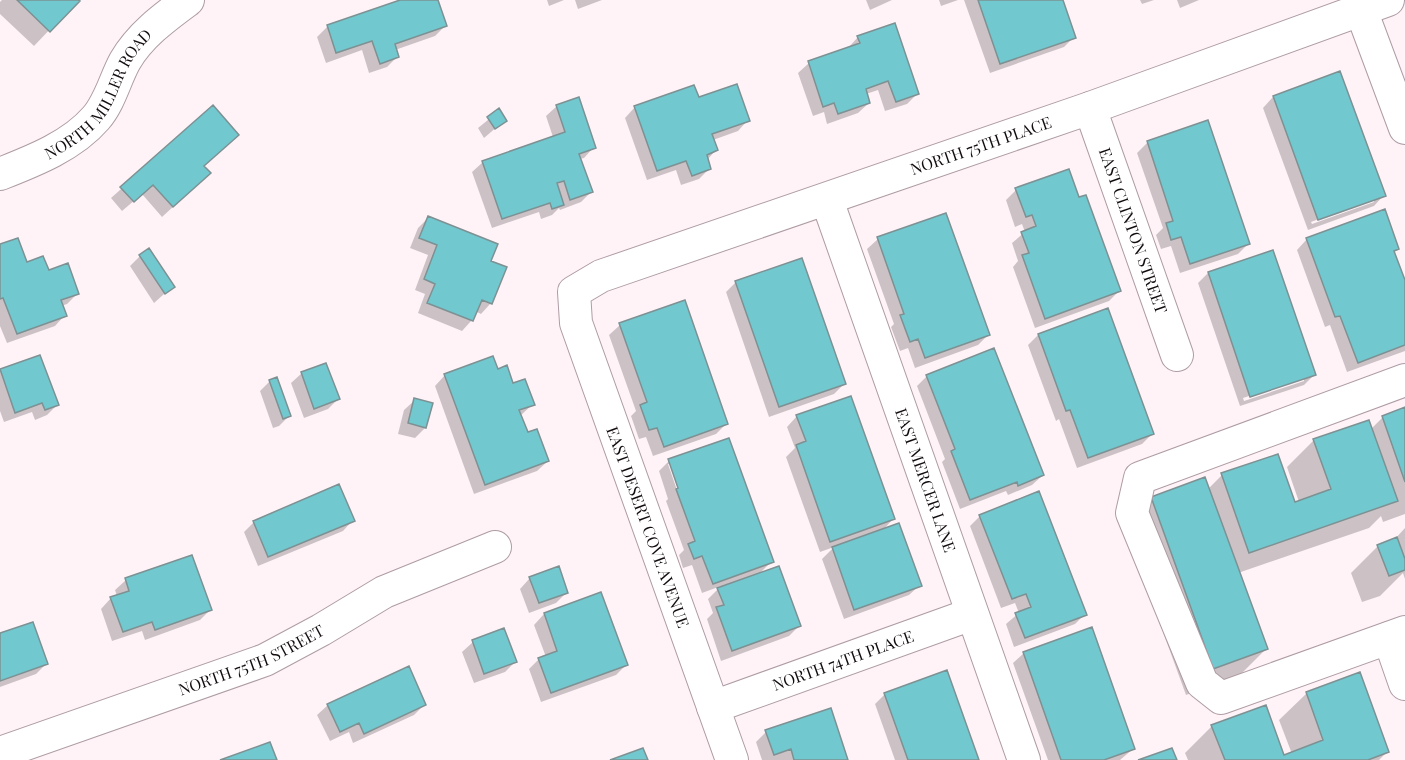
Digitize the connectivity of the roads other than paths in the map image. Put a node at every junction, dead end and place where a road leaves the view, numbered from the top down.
1 (188, 0) edge
2 (1375, 5) edge
3 (1090, 108) junction
4 (1405, 128) edge
5 (0, 174) edge
6 (827, 200) junction
7 (574, 292) joint
8 (1177, 355) dead end
9 (1405, 380) edge
10 (495, 547) dead end
11 (972, 614) junction
12 (1397, 635) edge
13 (1405, 684) edge
14 (713, 707) junction
15 (0, 753) edge
16 (732, 760) edge
17 (1024, 760) edge

1 - 5 street, NORTH MILLER ROAD
2 - 3 street, NORTH 75TH PLACE
2 - 4 street
3 - 6 street, NORTH 75TH PLACE
3 - 8 street, EAST CLINTON STREET
6 - 7 street, NORTH 75TH PLACE
6 - 11 street, EAST MERCER LANE
7 - 14 street, EAST DESERT COVE AVENUE
9 - 12 street
10 - 15 street, NORTH 75TH STREET
11 - 14 street, NORTH 74TH PLACE
11 - 17 street, EAST MERCER LANE
12 - 13 street
14 - 16 street, EAST DESERT COVE AVENUE

